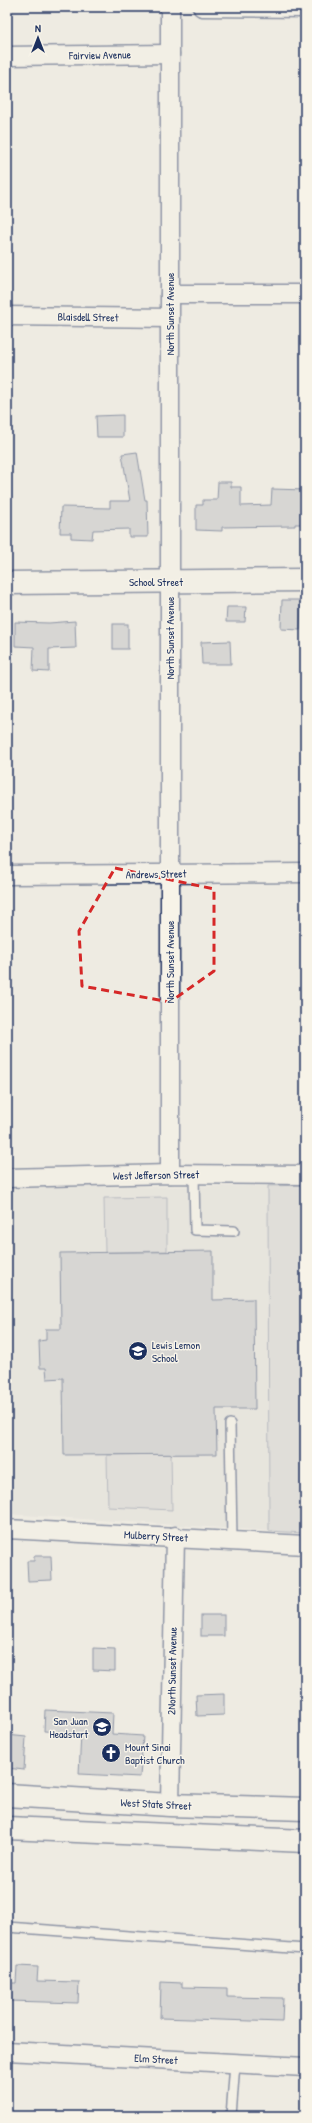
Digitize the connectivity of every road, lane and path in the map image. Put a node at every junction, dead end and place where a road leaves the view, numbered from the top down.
1 (170, 7) edge
2 (202, 7) edge
3 (305, 8) edge
4 (170, 54) junction
5 (7, 56) edge
6 (170, 294) junction
7 (305, 294) edge
8 (7, 316) edge
9 (170, 318) junction
10 (305, 580) edge
11 (7, 583) edge
12 (170, 583) junction
13 (305, 873) edge
14 (170, 874) junction
15 (7, 875) edge
16 (170, 1174) junction
17 (194, 1174) junction
18 (305, 1175) edge
19 (7, 1178) edge
20 (234, 1231) dead end
21 (230, 1424) dead end
22 (7, 1529) edge
23 (175, 1536) junction
24 (232, 1540) junction
25 (305, 1545) edge
26 (7, 1795) edge
27 (170, 1805) junction
28 (305, 1809) edge
29 (7, 1828) edge
30 (305, 1841) edge
31 (7, 1927) edge
32 (305, 1949) edge
33 (7, 2051) edge
34 (235, 2063) junction
35 (305, 2067) edge
36 (231, 2116) edge

1 - 4 street, North Sunset Avenue
2 - 3 street
4 - 5 street, Fairview Avenue
4 - 6 street, North Sunset Avenue
6 - 7 street
6 - 9 street, North Sunset Avenue
8 - 9 street, Blaisdell Street
9 - 12 street, North Sunset Avenue
10 - 12 main road, School Street
11 - 12 main road, School Street
12 - 14 street, North Sunset Avenue
13 - 14 street, Andrews Street
14 - 15 street, Andrews Street
14 - 16 street, North Sunset Avenue
16 - 17 street, West Jefferson Street
16 - 19 street, West Jefferson Street
17 - 18 street, West Jefferson Street
17 - 20 lane
21 - 24 lane
22 - 23 street, Mulberry Street
23 - 24 street, Mulberry Street
23 - 27 street, 2North Sunset Avenue
24 - 25 street, Mulberry Street
26 - 27 main road, West State Street
27 - 28 main road, West State Street
29 - 30 main road
31 - 32 lane
33 - 34 street, Elm Street
34 - 35 street, Elm Street
34 - 36 lane

